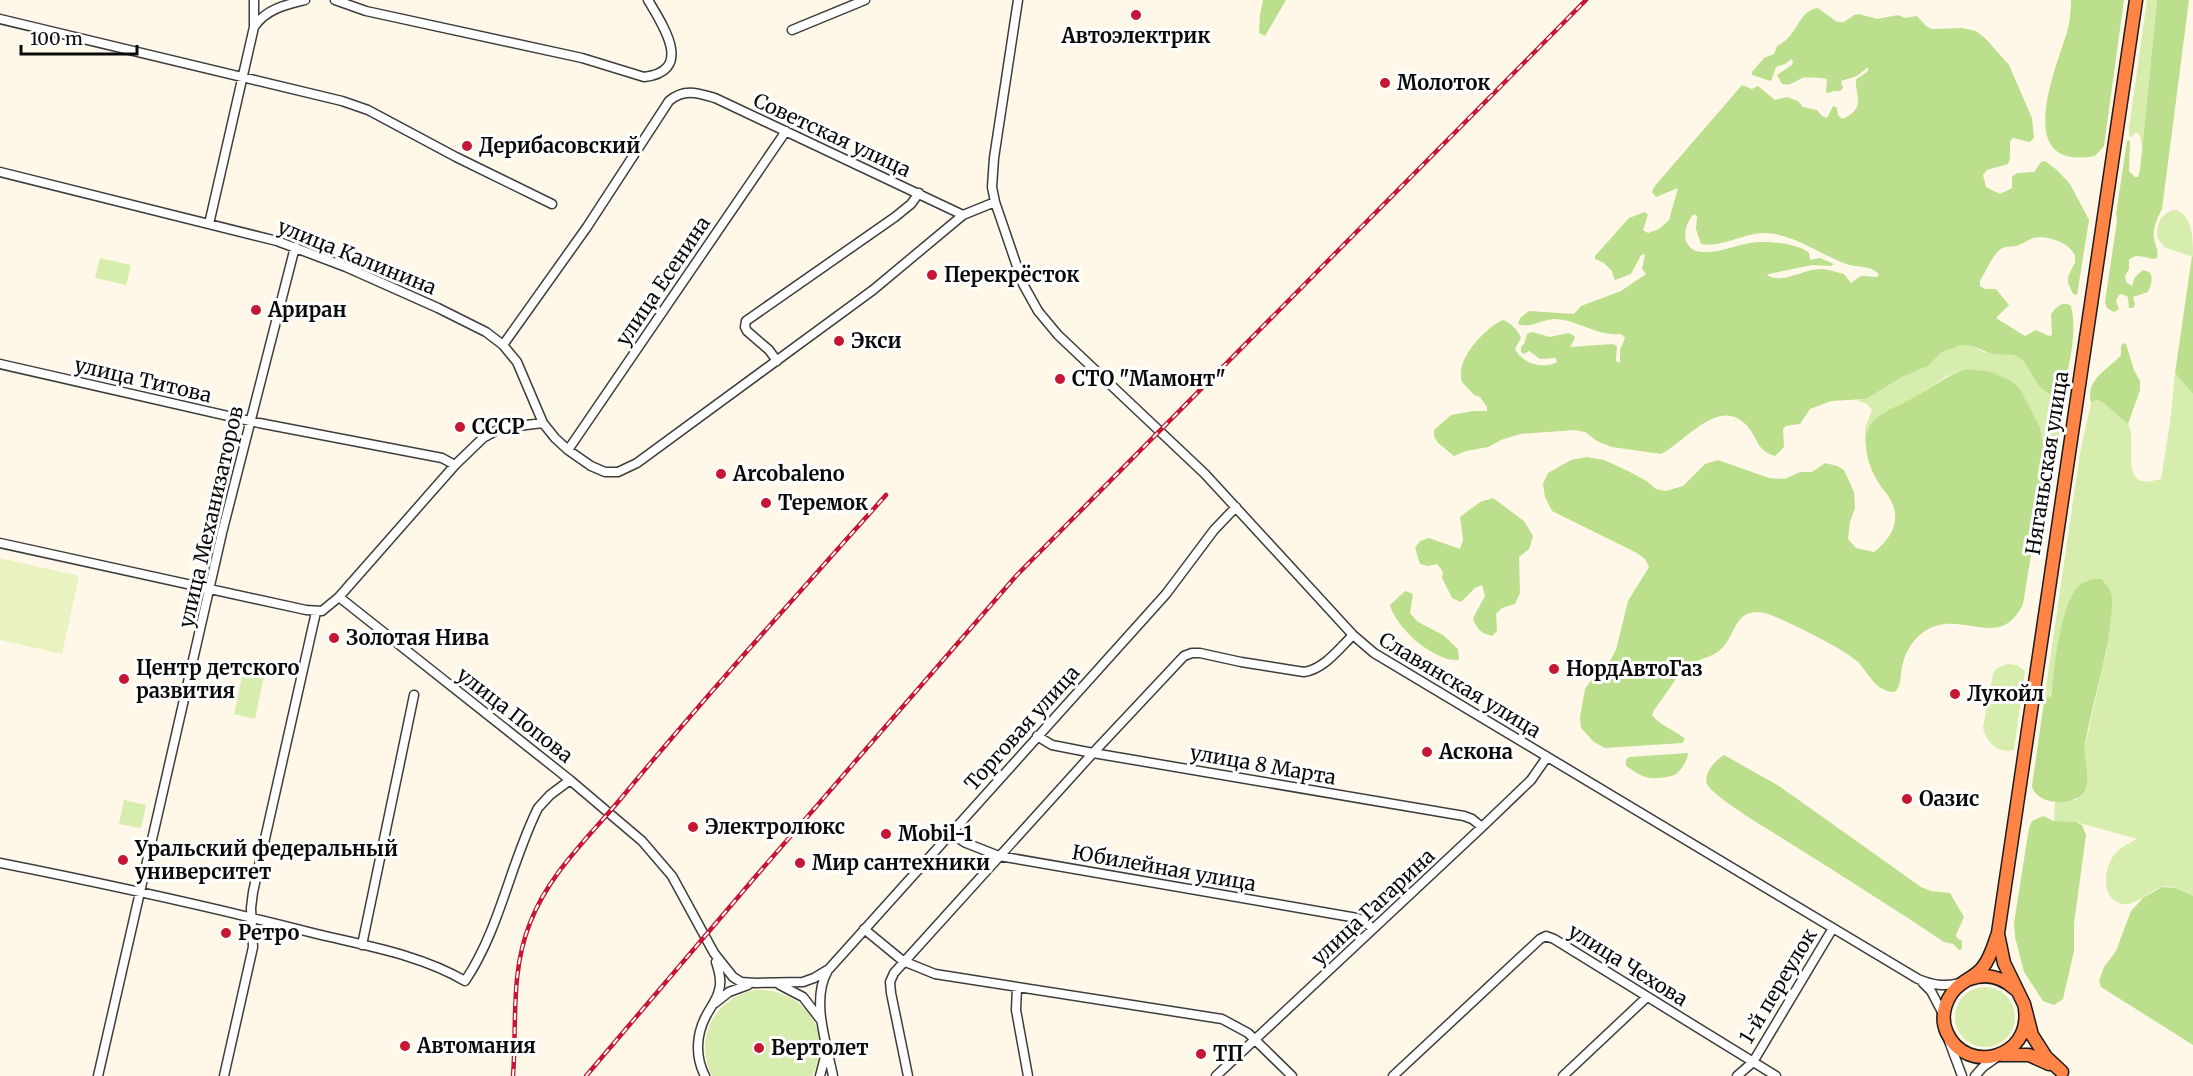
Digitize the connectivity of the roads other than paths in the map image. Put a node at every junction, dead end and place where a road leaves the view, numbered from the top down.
1 (254, 0) edge
2 (304, 0) edge
3 (335, 0) edge
4 (648, 0) edge
5 (866, 0) edge
6 (1017, 0) edge
7 (2136, 0) edge
8 (0, 19) edge
9 (254, 27) junction
10 (792, 30) dead end
11 (243, 78) junction
12 (786, 131) junction
13 (0, 172) edge
14 (919, 193) junction
15 (995, 202) junction
16 (552, 204) dead end
17 (963, 215) junction
18 (209, 224) junction
19 (295, 247) junction
20 (503, 345) junction
21 (777, 361) junction
22 (0, 364) edge
23 (250, 421) junction
24 (543, 423) junction
25 (568, 450) junction
26 (455, 465) junction
27 (1236, 507) junction
28 (0, 543) edge
29 (210, 589) junction
30 (339, 597) junction
31 (319, 611) junction
32 (355, 611) junction
33 (1353, 635) junction
34 (414, 695) dead end
35 (1037, 736) junction
36 (1092, 753) junction
37 (1546, 757) junction
38 (570, 780) junction
39 (1482, 827) junction
40 (950, 833) junction
41 (999, 856) junction
42 (0, 863) edge
43 (141, 891) junction
44 (252, 917) junction
45 (1833, 928) junction
46 (864, 929) junction
47 (1373, 929) junction
48 (1998, 933) junction
49 (362, 945) junction
50 (714, 953) junction
51 (903, 961) junction
52 (829, 969) junction
53 (1918, 979) junction
54 (1966, 981) junction
55 (756, 983) junction
56 (771, 984) junction
57 (1017, 987) junction
58 (2017, 992) junction
59 (1647, 997) junction
60 (2025, 1009) junction
61 (709, 1011) junction
62 (1945, 1024) junction
63 (823, 1025) junction
64 (1256, 1040) junction
65 (826, 1042) junction
66 (1999, 1056) junction
67 (1753, 1062) junction
68 (2064, 1074) edge
69 (98, 1076) edge
70 (224, 1076) edge
71 (705, 1076) edge
72 (820, 1076) edge
73 (833, 1076) edge
74 (908, 1076) edge
75 (1028, 1076) edge
76 (1216, 1076) edge
77 (1292, 1076) edge
78 (1394, 1076) edge
79 (1563, 1076) edge
80 (1737, 1076) edge
81 (1749, 1076) edge
82 (1776, 1076) edge
83 (1962, 1076) edge
84 (1975, 1076) edge

1 - 9 street
2 - 9 street
3 - 4 street
5 - 10 street
6 - 15 street, Славянская улица
7 - 48 highway, Няганьская улица
8 - 11 street
9 - 11 street
11 - 16 street
11 - 18 street
12 - 14 street, Советская улица
12 - 20 street, Советская улица
12 - 25 street, улица Есенина
13 - 18 street, улица Калинина
14 - 17 street, Советская улица
14 - 21 street
15 - 17 street, улица Калинина
15 - 27 street, Славянская улица
17 - 21 street, улица Калинина
18 - 19 street, улица Калинина
19 - 20 street, улица Калинина
19 - 23 street, улица Механизаторов
20 - 24 street, улица Калинина
21 - 25 street, улица Калинина
22 - 23 street, улица Титова
23 - 26 street, улица Титова
23 - 29 street, улица Механизаторов
24 - 25 street, улица Калинина
24 - 26 street
26 - 30 street
27 - 33 street, Славянская улица
27 - 35 street, Торговая улица
28 - 29 street
29 - 31 street
29 - 43 street, улица Механизаторов
30 - 31 street
30 - 32 street, улица Попова
31 - 32 street
31 - 44 street
32 - 38 street, улица Попова
33 - 36 street
33 - 37 street, Славянская улица
34 - 49 street
35 - 36 street, улица 8 Марта
35 - 40 street, Торговая улица
36 - 39 street, улица 8 Марта
36 - 41 street
37 - 39 street, улица Гагарина
37 - 45 street, Славянская улица
38 - 49 street
38 - 50 street, улица Попова
39 - 47 street, улица Гагарина
40 - 41 street, Юбилейная улица
40 - 46 street, Торговая улица
41 - 47 street, Юбилейная улица
41 - 51 street
42 - 43 street
43 - 44 street
43 - 69 street, улица Механизаторов
44 - 49 street
44 - 70 street
45 - 53 street, Славянская улица
45 - 67 street, 1-й переулок
46 - 51 street
46 - 52 street, Торговая улица
47 - 64 street, улица Гагарина
48 - 54 highway
48 - 58 highway
50 - 55 street
50 - 61 street
51 - 57 street
51 - 74 street
52 - 56 street
52 - 63 street
53 - 54 street
53 - 62 street
54 - 58 highway
54 - 62 highway
55 - 56 street
55 - 61 street
56 - 63 street
57 - 64 street
57 - 75 street
58 - 60 highway
59 - 67 street, улица Чехова
59 - 78 street, улица Чехова
59 - 79 street
60 - 66 highway
60 - 68 highway
61 - 71 street
62 - 66 highway
62 - 83 street
63 - 65 street
64 - 76 street, улица Гагарина
64 - 77 street
65 - 72 street
65 - 73 street
66 - 68 highway
66 - 84 street
67 - 80 street
67 - 81 street
67 - 82 street, улица Чехова

